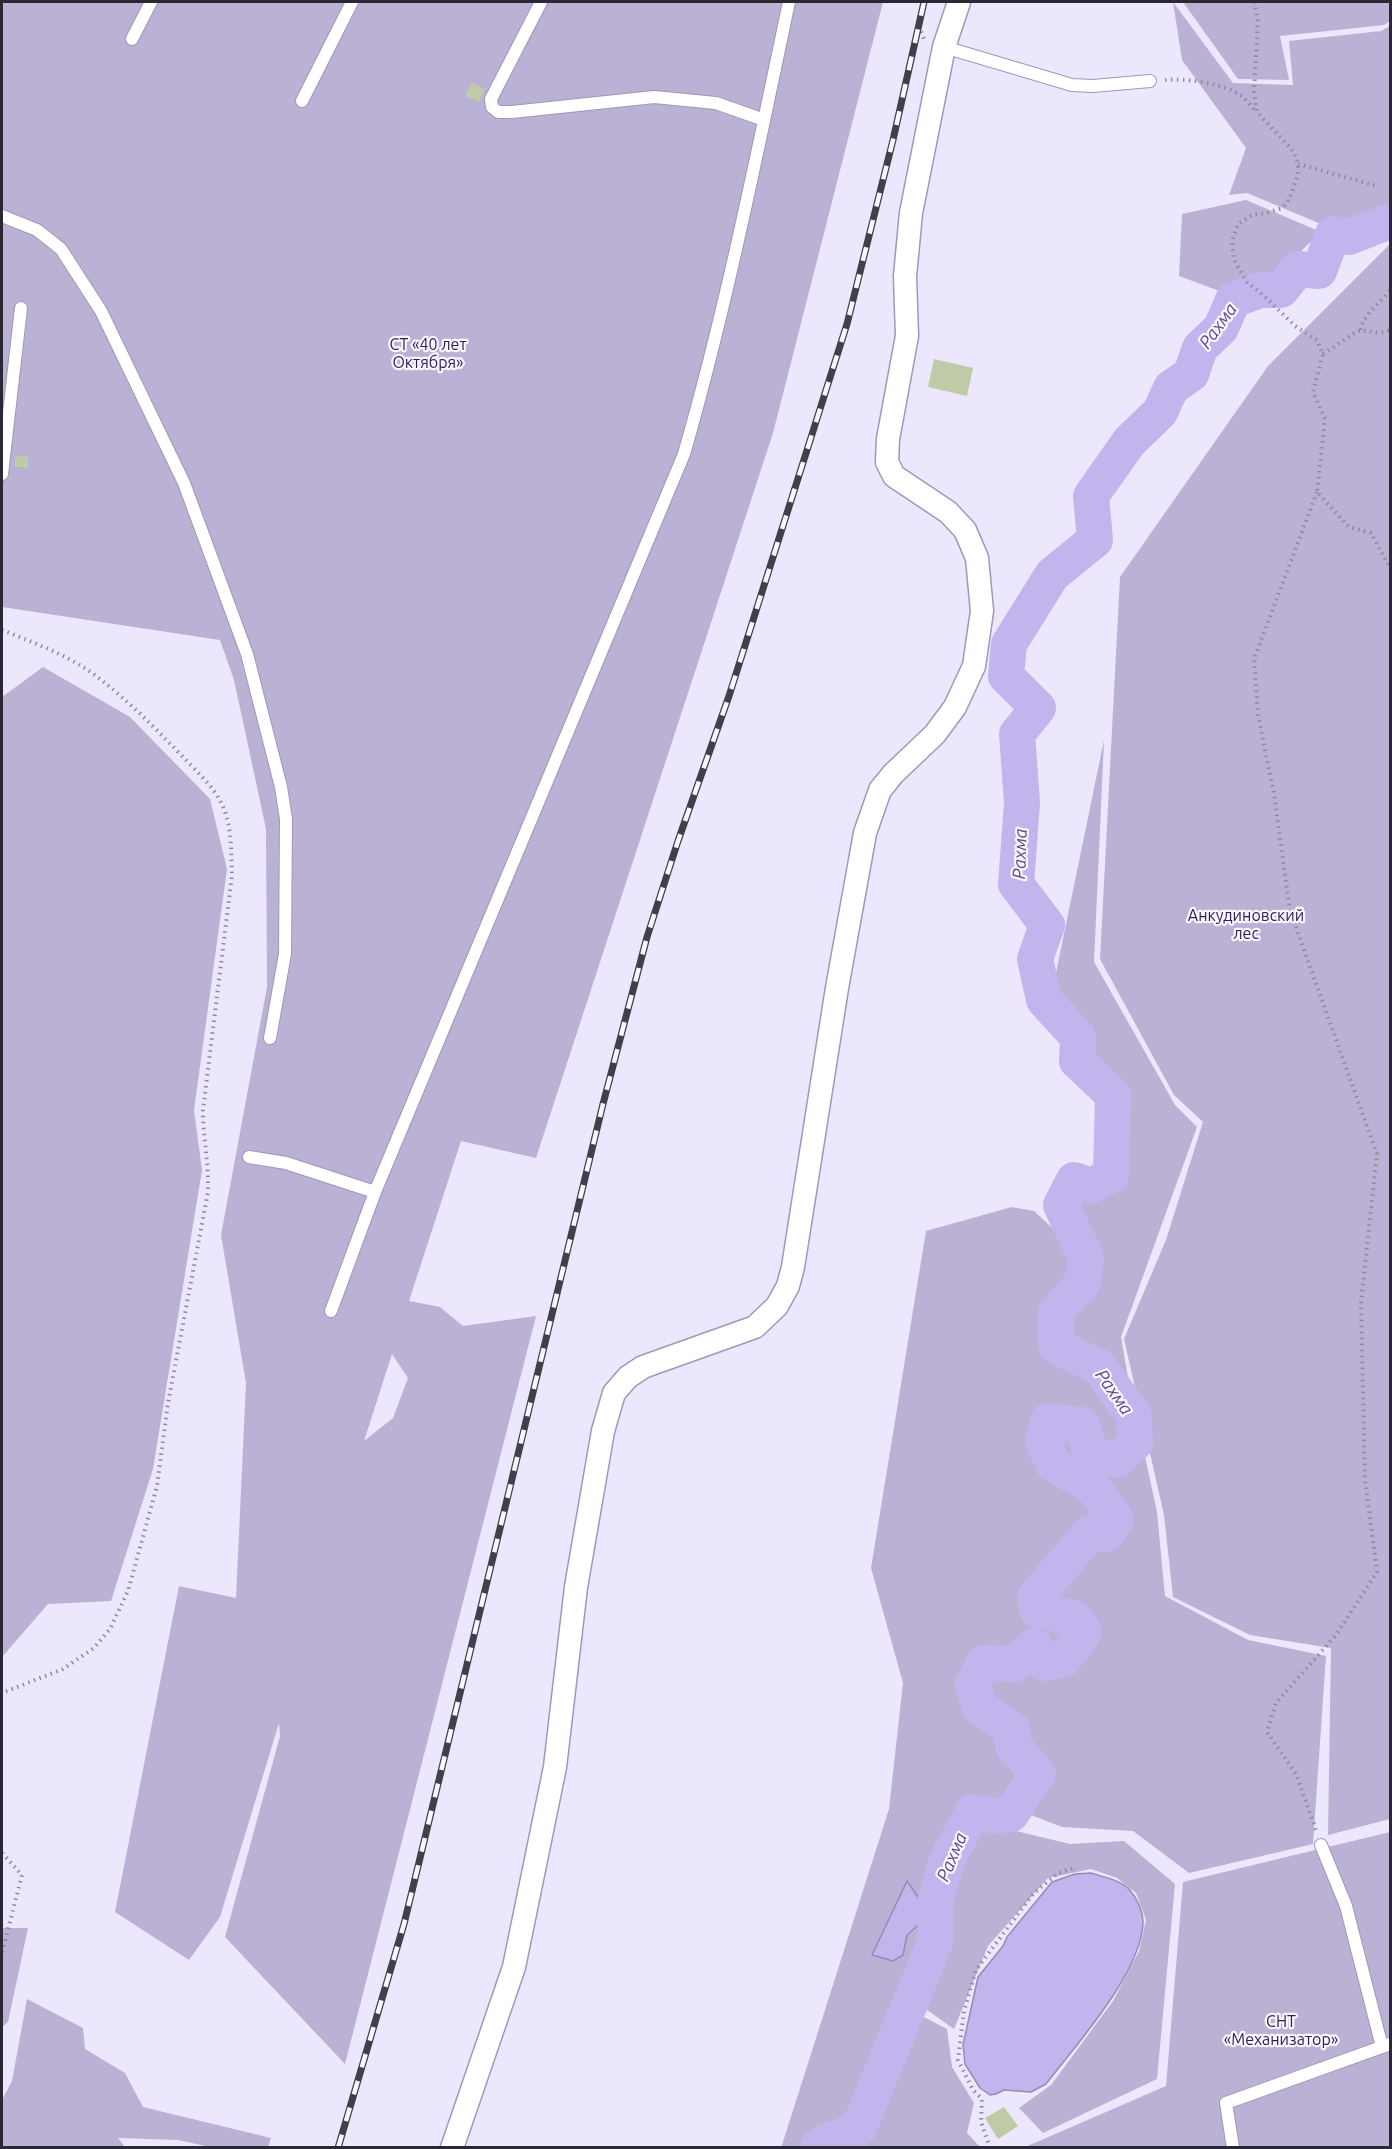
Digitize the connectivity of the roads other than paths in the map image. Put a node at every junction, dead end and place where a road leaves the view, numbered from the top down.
1 (151, 2) edge
2 (352, 2) edge
3 (541, 2) edge
4 (789, 2) edge
5 (959, 2) edge
6 (132, 39) dead end
7 (944, 47) junction
8 (1150, 81) road end
9 (302, 101) dead end
10 (764, 120) junction
11 (2, 216) edge
12 (21, 308) dead end
13 (2, 474) edge
14 (270, 1038) dead end
15 (249, 1156) dead end
16 (375, 1192) junction
17 (331, 1311) dead end
18 (1321, 1845) road end
19 (1386, 2046) edge
20 (452, 2148) edge
21 (1233, 2148) edge

1 - 6 lane
2 - 9 lane
3 - 10 lane
4 - 10 lane
5 - 7 street
7 - 8 lane
7 - 20 street
10 - 16 lane
11 - 14 lane
12 - 13 lane
15 - 16 lane
16 - 17 lane
18 - 19 lane
19 - 21 lane

